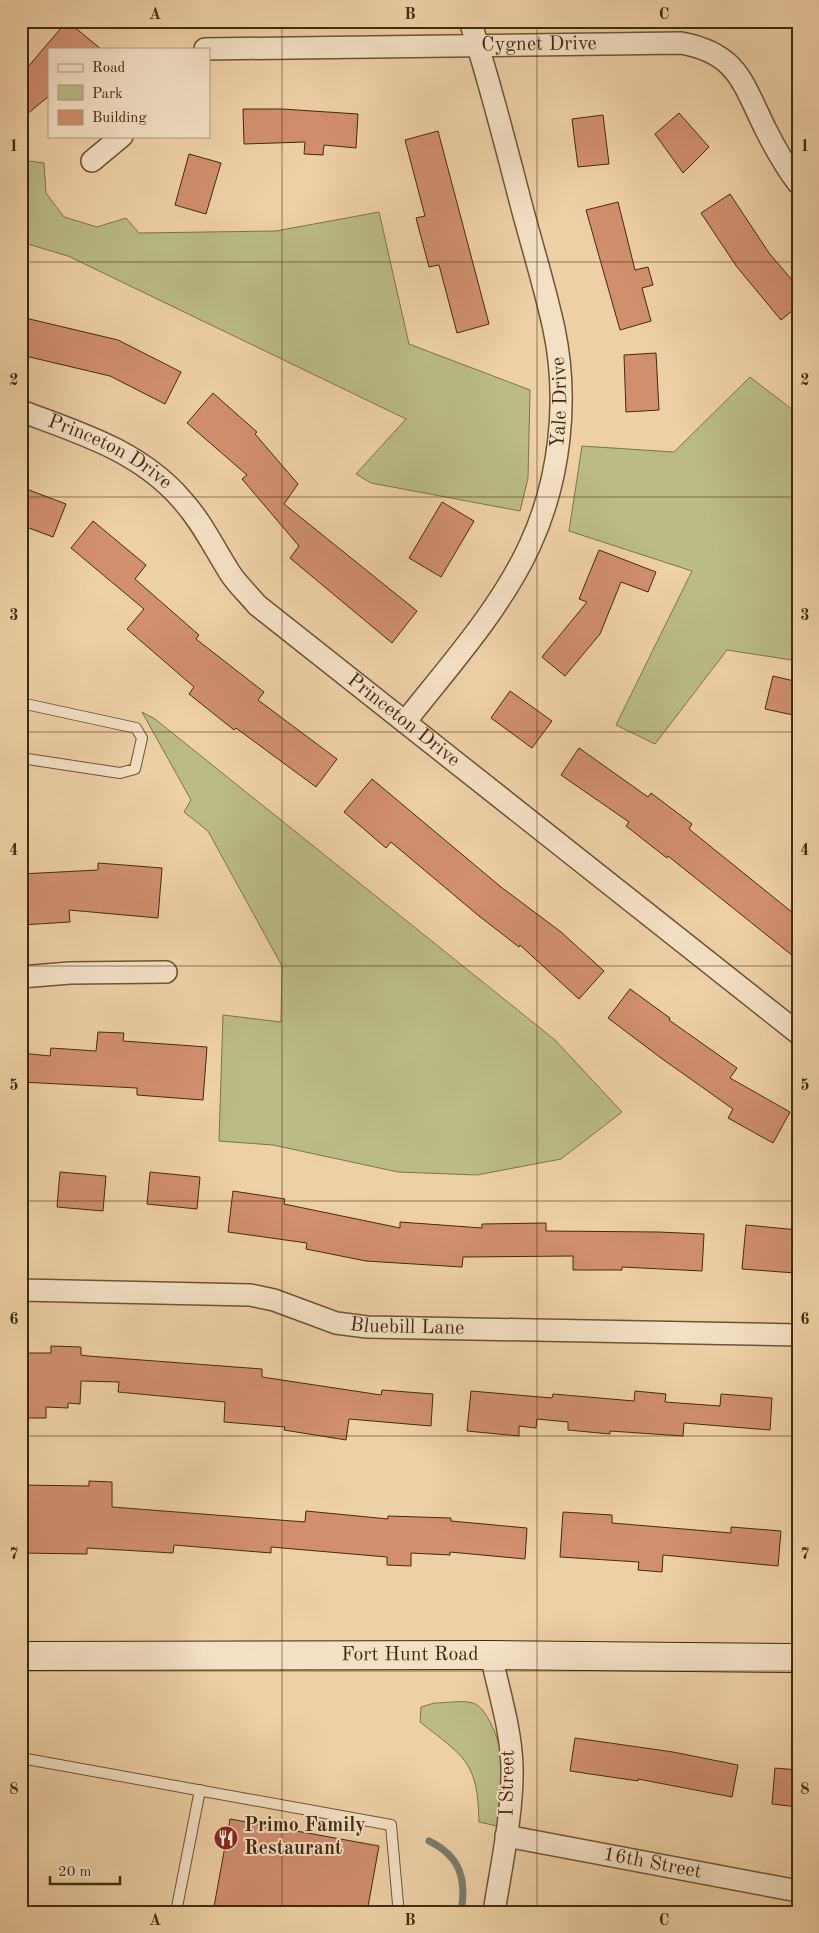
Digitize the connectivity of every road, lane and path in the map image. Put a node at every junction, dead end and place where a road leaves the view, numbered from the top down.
1 (470, 21) edge
2 (478, 45) junction
3 (210, 49) edge
4 (120, 138) edge
5 (92, 162) dead end
6 (798, 182) edge
7 (21, 411) edge
8 (21, 702) edge
9 (405, 722) junction
10 (21, 758) edge
11 (166, 972) dead end
12 (21, 977) edge
13 (798, 1033) edge
14 (21, 1290) edge
15 (798, 1335) edge
16 (491, 1655) junction
17 (21, 1656) edge
18 (798, 1658) edge
19 (21, 1758) edge
20 (200, 1790) junction
21 (506, 1836) junction
22 (798, 1891) edge
23 (176, 1912) edge
24 (397, 1912) edge
25 (494, 1912) edge

1 - 2 street, Yale Drive
2 - 3 street, Cygnet Drive
2 - 6 street, Cygnet Drive
2 - 9 street, Yale Drive
4 - 5 street
7 - 9 street, Princeton Drive
8 - 10 lane
9 - 13 street, Princeton Drive
11 - 12 street
14 - 15 street, Bluebill Lane
16 - 17 main road, Fort Hunt Road
16 - 18 main road, Fort Hunt Road
16 - 21 street, I Street
19 - 20 lane
20 - 23 lane
20 - 24 lane
21 - 22 street, 16th Street
21 - 25 street, I Street

